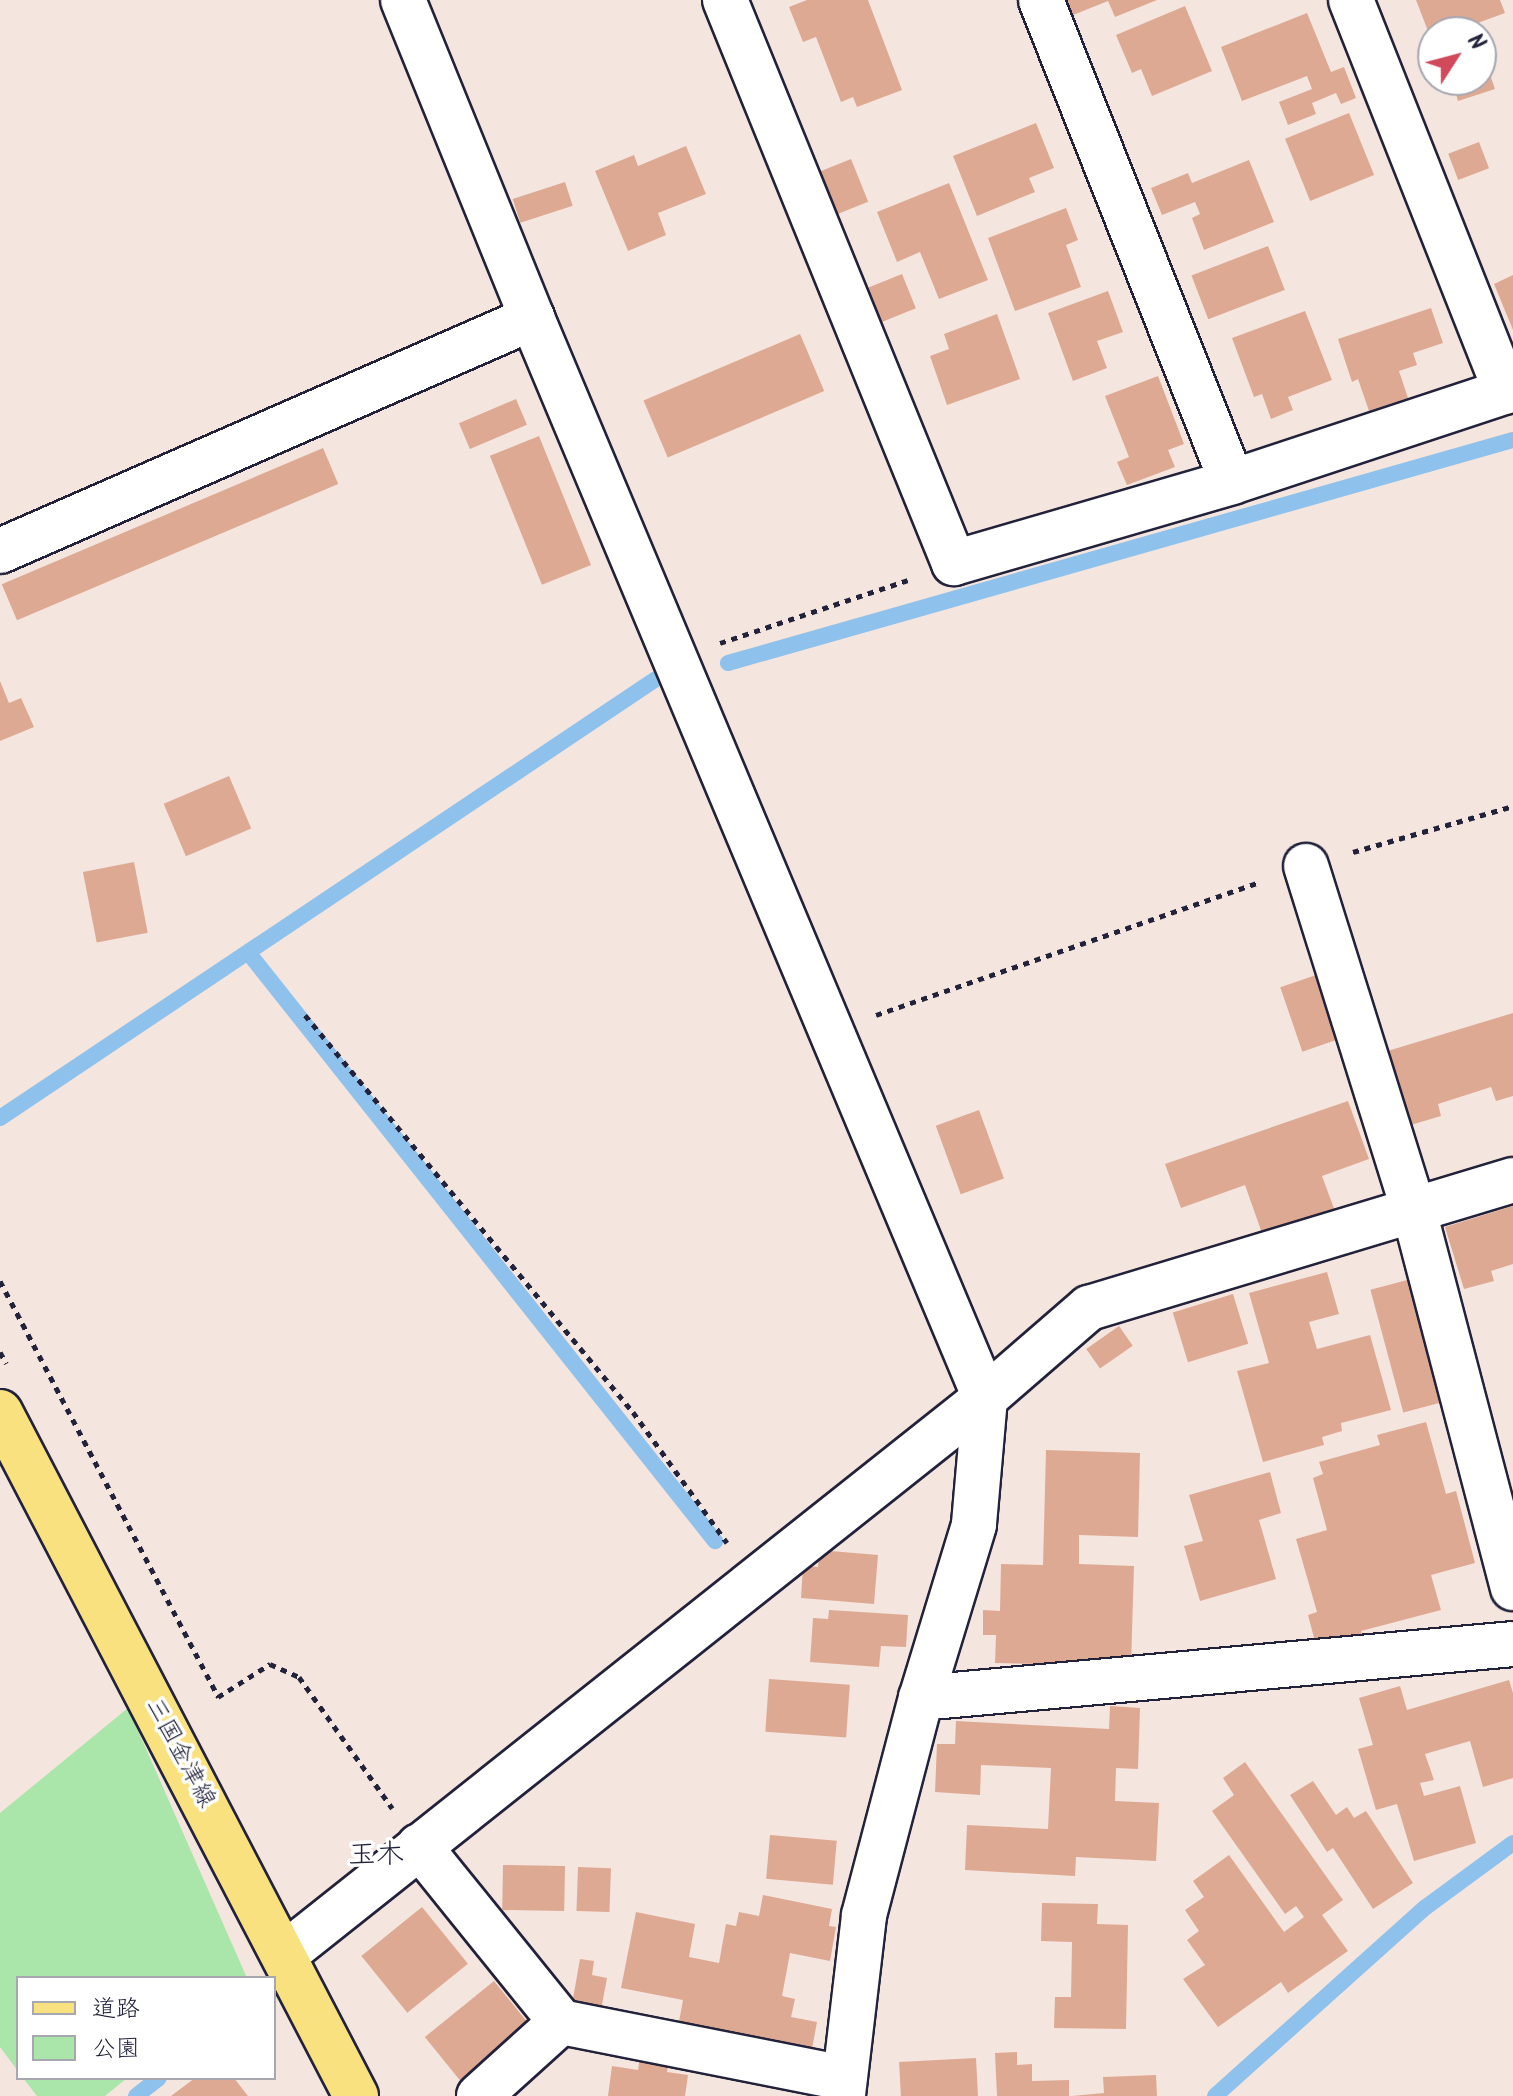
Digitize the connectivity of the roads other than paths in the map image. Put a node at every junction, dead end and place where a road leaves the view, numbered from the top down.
1 (403, 0) edge
2 (725, 0) edge
3 (1041, 0) edge
4 (1351, 0) edge
5 (532, 318) junction
6 (1509, 390) edge
7 (1232, 482) junction
8 (0, 551) edge
9 (1306, 866) road end
10 (1513, 1180) edge
11 (1413, 1207) junction
12 (985, 1398) junction
13 (0, 1412) edge
14 (1513, 1588) edge
15 (1513, 1644) edge
16 (921, 1698) junction
17 (419, 1846) junction
18 (285, 1954) junction
19 (561, 2022) junction
20 (844, 2087) edge
21 (356, 2096) edge
22 (479, 2096) edge

1 - 5 street
2 - 7 street
3 - 7 street
4 - 6 street
5 - 8 street
5 - 12 street
6 - 7 street
9 - 11 street
10 - 11 street
11 - 12 street
11 - 14 street
12 - 16 street
12 - 17 street
13 - 18 main road, 三国金津線
15 - 16 street
16 - 20 street
17 - 18 street
17 - 19 street
18 - 21 main road, 三国金津線
19 - 20 street
19 - 22 street

